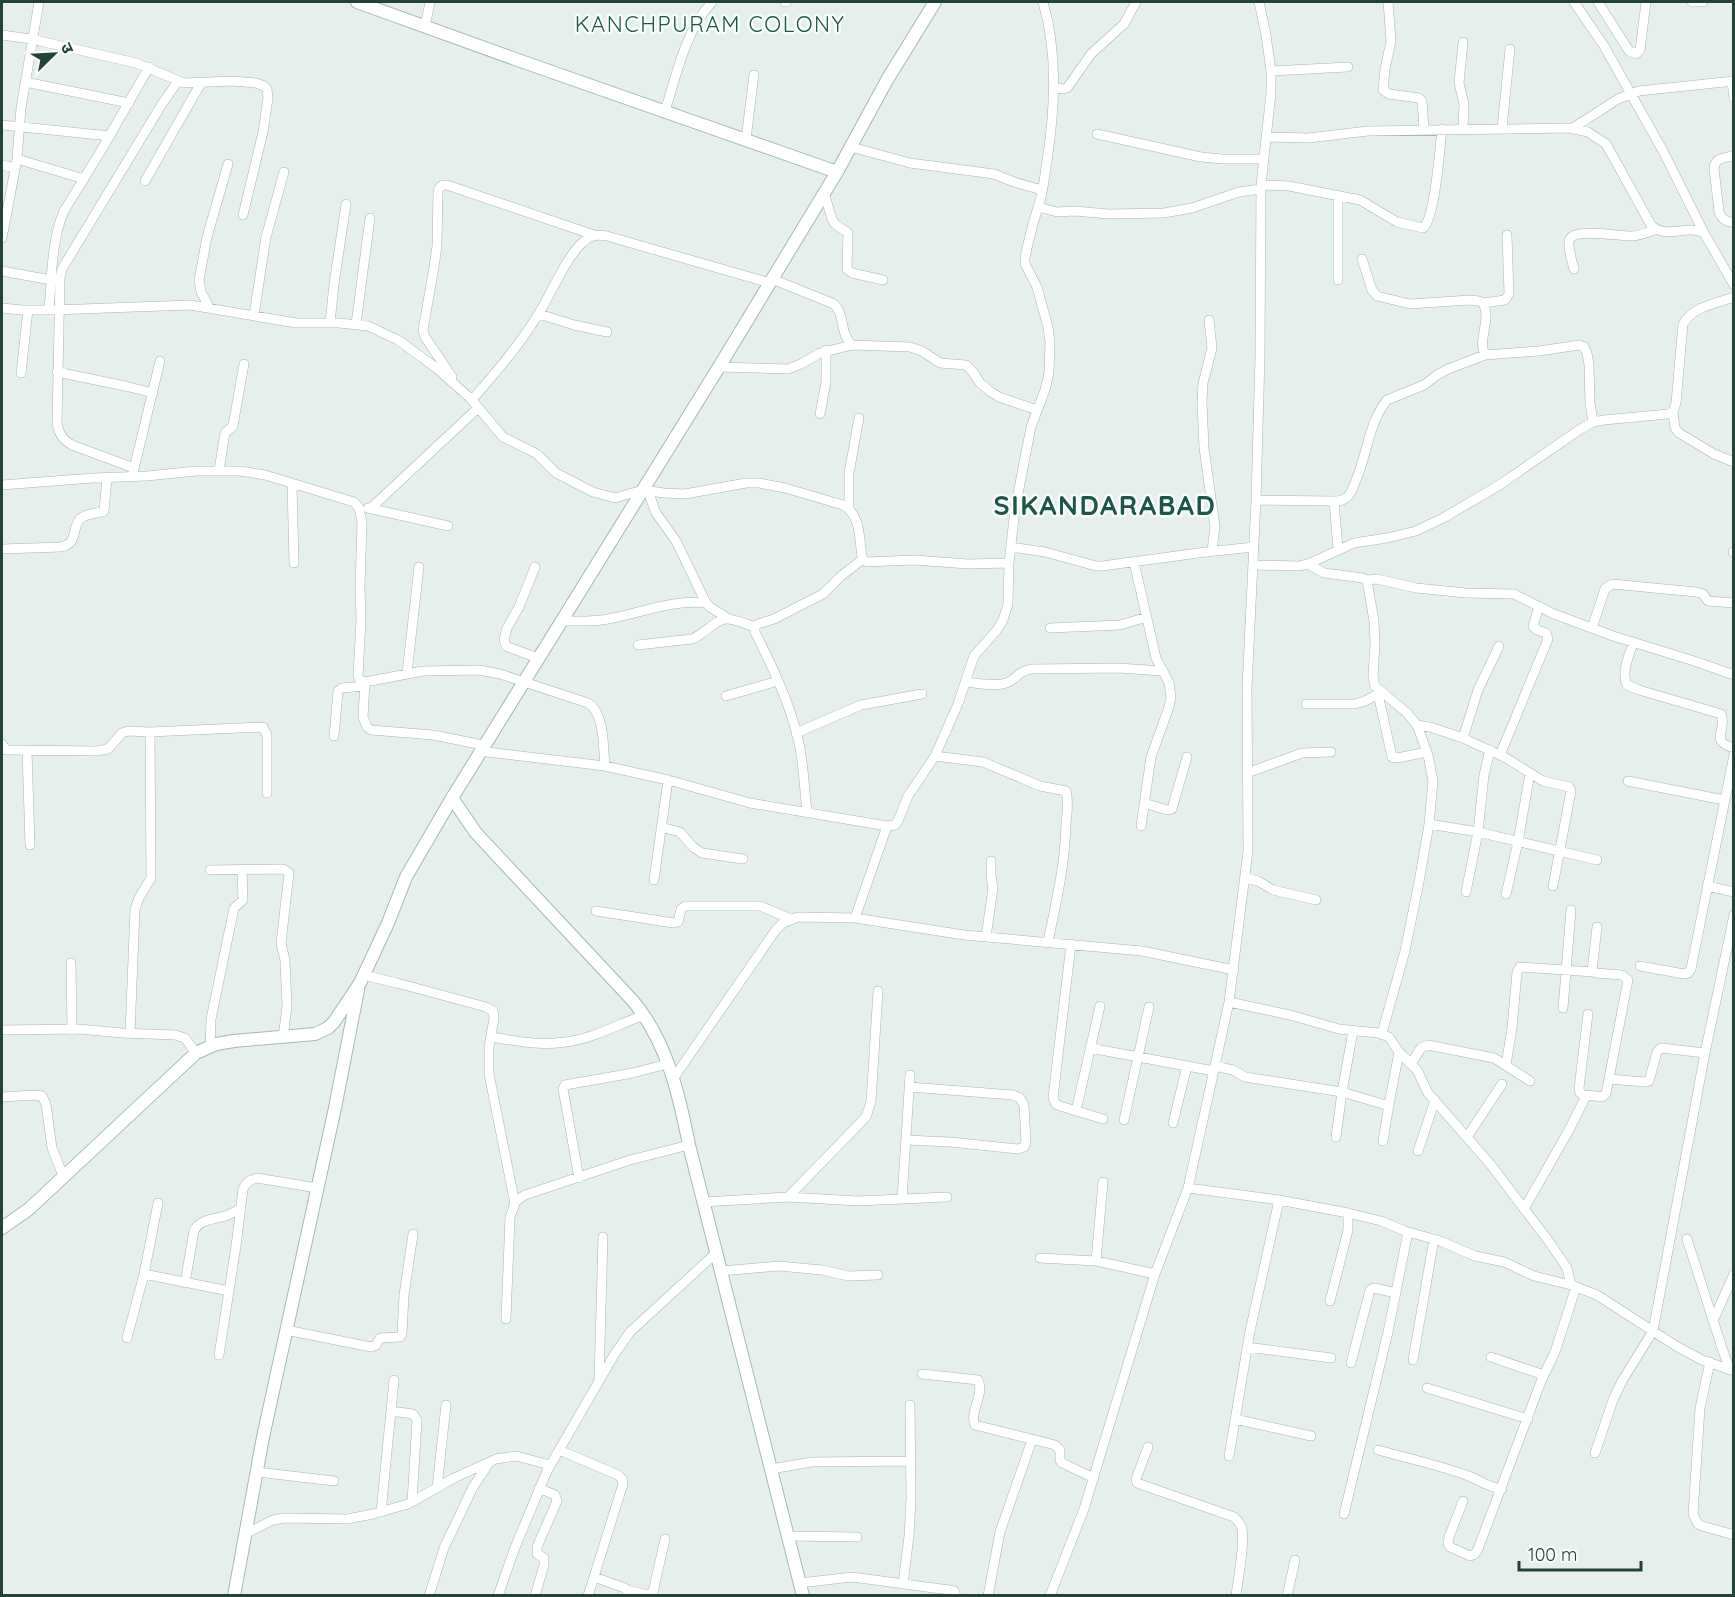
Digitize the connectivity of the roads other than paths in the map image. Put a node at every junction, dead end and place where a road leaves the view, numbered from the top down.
1 (39, 2) edge
2 (357, 2) edge
3 (430, 2) edge
4 (712, 2) edge
5 (935, 2) edge
6 (1043, 2) edge
7 (1136, 2) edge
8 (1259, 2) edge
9 (1388, 2) edge
10 (1574, 2) edge
11 (1598, 2) edge
12 (1646, 2) edge
13 (1692, 2) edge
14 (1703, 2) edge
15 (425, 27) junction
16 (2, 35) edge
17 (31, 39) junction
18 (1463, 42) dead end
19 (1510, 49) dead end
20 (149, 67) junction
21 (1348, 67) dead end
22 (1271, 71) junction
23 (754, 75) dead end
24 (175, 79) junction
25 (1733, 81) edge
26 (25, 82) junction
27 (201, 83) junction
28 (1054, 88) junction
29 (1630, 94) junction
30 (1734, 98) edge
31 (129, 103) junction
32 (665, 111) junction
33 (2, 125) edge
34 (19, 127) junction
35 (1573, 128) junction
36 (1424, 129) junction
37 (1442, 129) junction
38 (1463, 129) junction
39 (1502, 129) junction
40 (1097, 134) dead end
41 (110, 136) junction
42 (1266, 137) junction
43 (746, 139) junction
44 (851, 147) junction
45 (1734, 155) edge
46 (1264, 159) junction
47 (16, 164) junction
48 (228, 164) dead end
49 (2, 165) edge
50 (284, 172) dead end
51 (837, 172) junction
52 (84, 179) junction
53 (145, 181) dead end
54 (1261, 187) junction
55 (1042, 190) junction
56 (824, 193) junction
57 (1338, 196) junction
58 (346, 204) dead end
59 (1038, 207) junction
60 (243, 215) dead end
61 (370, 218) dead end
62 (1734, 223) edge
63 (1655, 230) junction
64 (1704, 232) junction
65 (594, 235) junction
66 (1507, 236) dead end
67 (2, 238) edge
68 (1362, 259) dead end
69 (1574, 269) dead end
70 (2, 271) edge
71 (51, 280) junction
72 (883, 280) dead end
73 (1338, 280) dead end
74 (771, 281) junction
75 (1734, 285) edge
76 (1734, 297) edge
77 (1483, 303) junction
78 (208, 307) junction
79 (2, 308) edge
80 (28, 310) junction
81 (54, 310) junction
82 (539, 314) junction
83 (254, 315) junction
84 (1209, 320) dead end
85 (330, 323) junction
86 (356, 324) junction
87 (607, 332) dead end
88 (852, 345) junction
89 (826, 350) junction
90 (1485, 355) junction
91 (160, 362) dead end
92 (244, 364) dead end
93 (719, 367) junction
94 (57, 372) junction
95 (21, 373) dead end
96 (459, 387) junction
97 (153, 393) junction
98 (475, 404) junction
99 (1037, 410) junction
100 (1673, 412) junction
101 (820, 414) dead end
102 (859, 418) dead end
103 (1593, 422) junction
104 (1734, 462) edge
105 (219, 470) junction
106 (133, 472) junction
107 (107, 478) junction
108 (292, 484) junction
109 (2, 485) edge
110 (645, 490) junction
111 (1256, 500) junction
112 (1334, 501) junction
113 (359, 508) junction
114 (370, 508) junction
115 (849, 508) junction
116 (448, 526) dead end
117 (1011, 547) junction
118 (1254, 548) junction
119 (2, 549) edge
120 (1338, 549) junction
121 (1212, 551) junction
122 (863, 559) junction
123 (1134, 562) junction
124 (294, 563) dead end
125 (1009, 563) junction
126 (1308, 564) junction
127 (1254, 566) junction
128 (419, 567) dead end
129 (536, 567) dead end
130 (1367, 580) junction
131 (706, 603) junction
132 (1734, 603) edge
133 (1539, 606) junction
134 (1147, 617) junction
135 (729, 620) junction
136 (561, 621) junction
137 (754, 627) junction
138 (1050, 628) dead end
139 (1592, 628) junction
140 (1633, 643) junction
141 (638, 645) dead end
142 (1499, 646) dead end
143 (538, 658) junction
144 (1162, 670) junction
145 (407, 673) junction
146 (1734, 675) edge
147 (778, 681) junction
148 (523, 682) junction
149 (965, 682) junction
150 (365, 684) junction
151 (1380, 693) junction
152 (921, 694) dead end
153 (726, 696) dead end
154 (1306, 704) dead end
155 (1417, 725) junction
156 (150, 732) junction
157 (796, 733) junction
158 (334, 736) dead end
159 (1463, 738) junction
160 (2, 744) edge
161 (481, 748) junction
162 (1734, 748) edge
163 (27, 750) junction
164 (1490, 750) junction
165 (1331, 752) dead end
166 (1427, 752) junction
167 (1500, 755) junction
168 (1734, 755) edge
169 (935, 756) junction
170 (1187, 757) dead end
171 (605, 766) junction
172 (1247, 772) junction
173 (1530, 773) junction
174 (668, 780) junction
175 (1628, 781) dead end
176 (267, 793) dead end
177 (452, 798) junction
178 (1724, 800) junction
179 (1144, 803) junction
180 (807, 812) junction
181 (1430, 825) junction
182 (887, 826) junction
183 (1141, 826) dead end
184 (662, 827) junction
185 (1479, 832) junction
186 (1518, 842) junction
187 (30, 845) dead end
188 (1560, 852) junction
189 (743, 859) dead end
190 (1597, 860) dead end
191 (991, 861) dead end
192 (210, 870) dead end
193 (242, 870) junction
194 (1245, 878) junction
195 (654, 880) dead end
196 (1553, 886) dead end
197 (1707, 886) junction
198 (1466, 892) dead end
199 (1734, 892) edge
200 (1506, 894) dead end
201 (1316, 900) dead end
202 (1571, 910) dead end
203 (596, 911) dead end
204 (1734, 915) edge
205 (855, 918) junction
206 (791, 919) junction
207 (1597, 927) dead end
208 (986, 936) junction
209 (1048, 942) junction
210 (1071, 944) junction
211 (70, 963) dead end
212 (1640, 966) dead end
213 (1234, 970) junction
214 (1567, 970) junction
215 (1594, 972) junction
216 (362, 979) junction
217 (878, 991) dead end
218 (1229, 1002) junction
219 (1100, 1006) dead end
220 (1149, 1007) dead end
221 (1563, 1008) dead end
222 (1588, 1014) dead end
223 (644, 1015) junction
224 (72, 1029) junction
225 (2, 1030) edge
226 (1353, 1031) junction
227 (130, 1033) junction
228 (1382, 1033) junction
229 (288, 1037) junction
230 (490, 1037) junction
231 (210, 1047) junction
232 (1090, 1047) junction
233 (1399, 1052) junction
234 (196, 1053) junction
235 (1706, 1053) junction
236 (1137, 1056) junction
237 (667, 1064) junction
238 (1411, 1064) junction
239 (1506, 1065) junction
240 (1187, 1066) junction
241 (1214, 1068) junction
242 (910, 1075) dead end
243 (673, 1079) junction
244 (1609, 1079) junction
245 (1530, 1081) dead end
246 (1502, 1084) dead end
247 (909, 1087) junction
248 (1342, 1092) junction
249 (1586, 1096) junction
250 (2, 1097) edge
251 (1435, 1100) junction
252 (1389, 1104) junction
253 (1076, 1111) junction
254 (1103, 1119) dead end
255 (1124, 1120) dead end
256 (1173, 1123) dead end
257 (1336, 1137) dead end
258 (1467, 1137) junction
259 (906, 1140) junction
260 (1383, 1141) dead end
261 (689, 1145) junction
262 (1418, 1151) dead end
263 (64, 1178) junction
264 (579, 1178) junction
265 (1103, 1182) dead end
266 (317, 1188) junction
267 (1188, 1188) junction
268 (788, 1197) junction
269 (947, 1197) dead end
270 (902, 1199) junction
271 (1279, 1200) junction
272 (703, 1202) junction
273 (158, 1203) dead end
274 (515, 1204) junction
275 (241, 1208) junction
276 (1524, 1209) junction
277 (1348, 1212) junction
278 (2, 1226) edge
279 (1408, 1232) junction
280 (413, 1234) dead end
281 (603, 1237) dead end
282 (1434, 1239) junction
283 (1687, 1239) dead end
284 (716, 1253) junction
285 (1040, 1258) dead end
286 (1096, 1261) junction
287 (721, 1271) junction
288 (144, 1274) junction
289 (1155, 1274) junction
290 (1734, 1274) edge
291 (878, 1275) dead end
292 (185, 1283) junction
293 (1574, 1286) junction
294 (229, 1291) junction
295 (1396, 1293) junction
296 (1330, 1301) dead end
297 (506, 1319) dead end
298 (1713, 1321) junction
299 (286, 1330) junction
300 (1653, 1331) junction
301 (127, 1338) dead end
302 (1247, 1347) junction
303 (219, 1354) dead end
304 (1491, 1357) dead end
305 (1331, 1358) dead end
306 (1413, 1360) dead end
307 (1351, 1363) dead end
308 (1722, 1367) edge
309 (922, 1374) dead end
310 (1544, 1375) junction
311 (394, 1380) dead end
312 (599, 1382) junction
313 (1427, 1388) dead end
314 (446, 1405) dead end
315 (910, 1405) dead end
316 (391, 1410) junction
317 (1235, 1419) junction
318 (1528, 1419) junction
319 (1311, 1436) dead end
320 (1032, 1440) junction
321 (1148, 1447) dead end
322 (559, 1450) junction
323 (1378, 1450) dead end
324 (1595, 1453) dead end
325 (1228, 1456) dead end
326 (491, 1461) junction
327 (911, 1461) junction
328 (550, 1465) junction
329 (771, 1469) junction
330 (256, 1473) junction
331 (1094, 1478) junction
332 (334, 1481) dead end
333 (437, 1488) junction
334 (539, 1488) junction
335 (1502, 1489) junction
336 (1463, 1501) dead end
337 (412, 1502) junction
338 (381, 1512) junction
339 (1344, 1514) dead end
340 (245, 1534) junction
341 (1734, 1535) edge
342 (788, 1536) junction
343 (857, 1537) dead end
344 (665, 1539) dead end
345 (1295, 1560) dead end
346 (594, 1577) junction
347 (800, 1582) junction
348 (903, 1584) junction
349 (628, 1593) edge
350 (652, 1595) edge
351 (234, 1596) edge
352 (429, 1596) edge
353 (498, 1596) edge
354 (535, 1596) edge
355 (588, 1596) edge
356 (803, 1596) edge
357 (956, 1596) edge
358 (988, 1596) edge
359 (1050, 1596) edge
360 (1236, 1596) edge
361 (1287, 1596) edge

1 - 17 street
2 - 15 main road
3 - 15 street
4 - 32 street
5 - 44 main road
6 - 28 street
7 - 28 street
8 - 22 street
9 - 36 street
10 - 29 street
11 - 12 street
13 - 14 street
15 - 32 main road
16 - 17 street
17 - 20 street
17 - 26 street
18 - 38 street
19 - 39 street
20 - 24 street
20 - 31 street
21 - 22 street
22 - 42 street
23 - 43 street
24 - 27 street
24 - 81 street
25 - 29 street
25 - 30 street
26 - 31 street
26 - 34 street
27 - 53 street
27 - 60 street
28 - 55 street
29 - 35 street
29 - 64 street
31 - 41 street
32 - 43 main road
33 - 34 street
34 - 41 street
34 - 47 street
35 - 39 street
35 - 63 street
36 - 37 street
36 - 42 street
37 - 38 street
37 - 57 street
38 - 39 street
40 - 46 street
41 - 52 street
42 - 46 street
43 - 51 main road
44 - 51 main road
44 - 55 street
45 - 62 street
46 - 54 street
47 - 49 street
47 - 52 street
47 - 67 street
48 - 78 street
50 - 83 street
51 - 56 main road
52 - 71 street
54 - 57 street
54 - 59 street
54 - 111 street
55 - 59 street
56 - 72 street
56 - 74 main road
57 - 73 street
58 - 85 street
59 - 99 street
61 - 86 street
63 - 64 street
63 - 69 street
64 - 75 street
65 - 74 street
65 - 82 street
65 - 96 street
66 - 77 street
68 - 77 street
70 - 71 street
71 - 81 street
74 - 88 street
74 - 93 main road
76 - 100 street
77 - 90 street
78 - 81 street
78 - 83 street
79 - 80 street
80 - 81 street
80 - 95 street
81 - 94 street
82 - 87 street
82 - 98 street
83 - 85 street
84 - 121 street
85 - 86 street
86 - 96 street
88 - 89 street
88 - 99 street
89 - 93 street
89 - 101 street
90 - 103 street
90 - 112 street
91 - 97 street
92 - 105 street
93 - 110 main road
94 - 97 street
94 - 106 street
96 - 98 street
97 - 106 street
98 - 110 street
98 - 114 street
99 - 117 street
100 - 103 street
100 - 104 street
102 - 115 street
103 - 120 street
105 - 106 street
105 - 108 street
106 - 107 street
107 - 109 street
107 - 119 street
108 - 113 street
108 - 124 street
110 - 115 street
110 - 131 street
110 - 136 main road
111 - 112 street
111 - 118 street
112 - 120 street
113 - 114 street
113 - 150 street
114 - 116 street
115 - 122 street
117 - 123 street
117 - 125 street
118 - 121 street
118 - 127 street
120 - 126 street
121 - 123 street
122 - 125 street
122 - 137 street
123 - 134 street
125 - 149 street
126 - 127 street
126 - 130 street
127 - 172 street
128 - 145 street
129 - 143 street
130 - 133 street
130 - 151 street
131 - 135 street
131 - 136 street
132 - 139 street
133 - 139 street
133 - 167 street
134 - 138 street
134 - 144 street
135 - 137 street
135 - 141 street
136 - 143 main road
137 - 147 street
139 - 140 street
140 - 146 street
140 - 162 street
142 - 159 street
143 - 148 main road
144 - 149 street
144 - 179 street
145 - 148 street
145 - 150 street
147 - 153 street
147 - 157 street
148 - 161 main road
148 - 171 street
149 - 169 street
150 - 158 street
150 - 161 street
151 - 154 street
151 - 155 street
151 - 166 street
152 - 157 street
155 - 159 street
155 - 166 street
156 - 163 street
156 - 176 street
156 - 227 street
157 - 180 street
159 - 164 street
160 - 163 street
161 - 171 street
161 - 177 main road
163 - 187 street
164 - 167 street
164 - 185 street
165 - 172 street
166 - 181 street
167 - 173 street
168 - 178 street
169 - 182 street
169 - 209 street
170 - 179 street
171 - 174 street
172 - 194 street
173 - 186 street
173 - 188 street
174 - 180 street
174 - 184 street
175 - 178 street
177 - 216 main road
177 - 223 main road
178 - 197 street
179 - 183 street
180 - 182 street
181 - 185 street
181 - 228 street
182 - 205 street
184 - 189 street
184 - 195 street
185 - 186 street
185 - 198 street
186 - 188 street
186 - 200 street
188 - 190 street
188 - 196 street
191 - 208 street
192 - 193 street
193 - 229 street
193 - 231 street
194 - 201 street
194 - 213 street
197 - 199 street
197 - 212 street
202 - 214 street
203 - 206 street
204 - 235 street
205 - 206 street
205 - 208 street
206 - 243 street
207 - 215 street
208 - 209 street
209 - 210 street
210 - 213 street
210 - 253 street
211 - 224 street
213 - 218 street
214 - 215 street
214 - 221 street
214 - 239 street
215 - 244 street
216 - 229 main road
216 - 230 street
216 - 266 main road
217 - 268 street
218 - 226 street
218 - 241 street
219 - 232 street
220 - 236 street
222 - 249 street
223 - 230 street
223 - 237 main road
224 - 225 street
224 - 227 street
226 - 228 street
226 - 248 street
227 - 234 street
228 - 233 street
229 - 231 main road
230 - 274 street
231 - 234 main road
232 - 236 street
232 - 253 street
233 - 238 street
233 - 252 street
234 - 263 main road
235 - 244 street
235 - 300 street
236 - 240 street
236 - 255 street
237 - 243 main road
237 - 264 street
238 - 239 street
238 - 251 street
239 - 245 street
240 - 241 street
240 - 256 street
241 - 248 street
241 - 267 street
242 - 247 street
243 - 261 main road
244 - 249 street
246 - 258 street
247 - 259 street
247 - 259 street
248 - 252 street
248 - 257 street
249 - 276 street
250 - 263 street
251 - 258 street
251 - 262 street
252 - 260 street
253 - 254 street
258 - 276 street
259 - 270 street
261 - 264 street
261 - 272 main road
263 - 278 main road
264 - 274 street
265 - 286 street
266 - 275 street
266 - 299 main road
267 - 271 street
267 - 289 street
268 - 270 street
268 - 272 street
269 - 270 street
271 - 277 street
271 - 302 street
272 - 284 main road
273 - 288 street
274 - 297 street
275 - 292 street
275 - 294 street
276 - 293 street
277 - 279 street
277 - 296 street
279 - 282 street
279 - 295 street
280 - 299 street
281 - 312 street
282 - 293 street
282 - 306 street
283 - 298 street
284 - 287 main road
284 - 312 street
285 - 286 street
286 - 289 street
287 - 291 street
287 - 329 main road
288 - 292 street
288 - 301 street
289 - 331 street
290 - 298 street
292 - 294 street
293 - 300 street
293 - 310 street
294 - 303 street
295 - 307 street
295 - 339 street
298 - 308 street
299 - 330 main road
300 - 308 street
300 - 324 street
302 - 305 street
302 - 317 street
304 - 310 street
308 - 341 street
309 - 320 street
310 - 318 street
311 - 316 street
312 - 322 street
313 - 318 street
314 - 333 street
315 - 327 street
316 - 337 street
316 - 338 street
317 - 319 street
317 - 325 street
318 - 335 street
320 - 331 street
320 - 358 street
321 - 360 street
322 - 328 street
322 - 346 street
323 - 335 street
326 - 328 street
326 - 333 street
326 - 352 street
327 - 329 street
327 - 348 street
328 - 334 street
329 - 342 main road
330 - 332 street
330 - 340 main road
331 - 359 street
333 - 337 street
334 - 353 street
334 - 354 street
335 - 336 street
337 - 338 street
338 - 340 street
340 - 351 main road
342 - 343 street
342 - 347 main road
344 - 350 street
345 - 361 street
346 - 349 street
346 - 355 street
347 - 348 street
347 - 356 main road
348 - 357 street
349 - 350 street

